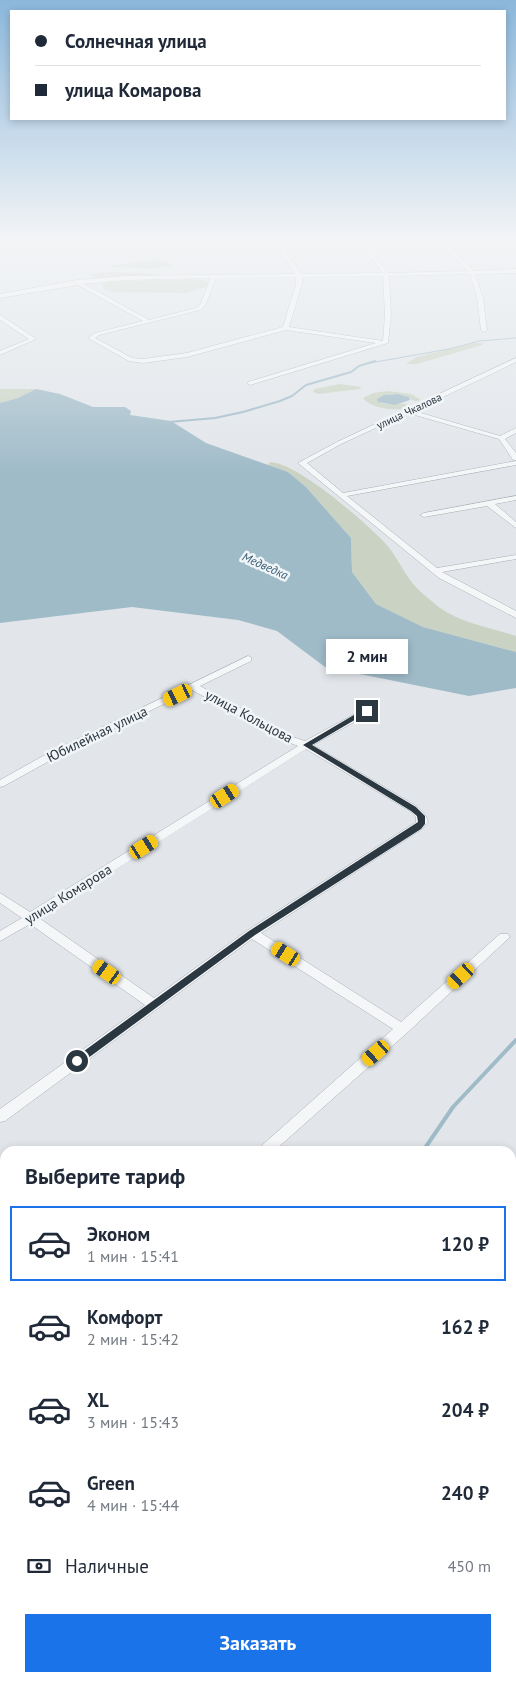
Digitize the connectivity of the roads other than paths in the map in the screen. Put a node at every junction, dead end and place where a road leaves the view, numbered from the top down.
1 (0, 317) edge
2 (141, 317) edge
3 (162, 317) edge
4 (289, 317) edge
5 (388, 317) edge
6 (482, 317) edge
7 (147, 321) junction
8 (286, 328) junction
9 (484, 330) dead end
10 (386, 342) junction
11 (0, 354) edge
12 (516, 360) edge
13 (250, 384) dead end
14 (408, 411) junction
15 (516, 430) edge
16 (502, 438) junction
17 (516, 458) edge
18 (516, 465) edge
19 (342, 495) junction
20 (516, 498) edge
21 (489, 503) junction
22 (424, 515) dead end
23 (516, 526) edge
24 (516, 557) edge
25 (436, 571) junction
26 (516, 615) edge
27 (248, 659) dead end
28 (194, 687) junction
29 (367, 711) dead end
30 (306, 745) junction
31 (0, 784) edge
32 (0, 897) edge
33 (30, 918) junction
34 (252, 933) junction
35 (0, 937) edge
36 (504, 937) dead end
37 (154, 1005) junction
38 (403, 1029) junction
39 (0, 1118) edge
40 (271, 1146) edge

1 - 11 street
2 - 7 street
3 - 7 street
4 - 8 street
5 - 10 street
6 - 9 street
7 - 8 street
8 - 10 street
10 - 13 street
12 - 14 street, улица Чкалова
14 - 16 street
14 - 19 street, улица Чкалова
15 - 16 street
16 - 17 street
18 - 19 street
19 - 25 street
20 - 21 street
21 - 22 street
21 - 23 street
24 - 25 street
25 - 26 street
27 - 28 street, Юбилейная улица
28 - 30 street, улица Кольцова
28 - 31 street, Юбилейная улица
29 - 30 street, улица Комарова
30 - 33 street, улица Комарова
30 - 34 street, улица Кольцова
32 - 33 street
33 - 35 street, улица Комарова
33 - 37 street
34 - 37 street
34 - 38 street
36 - 38 street
37 - 39 street
38 - 40 street

